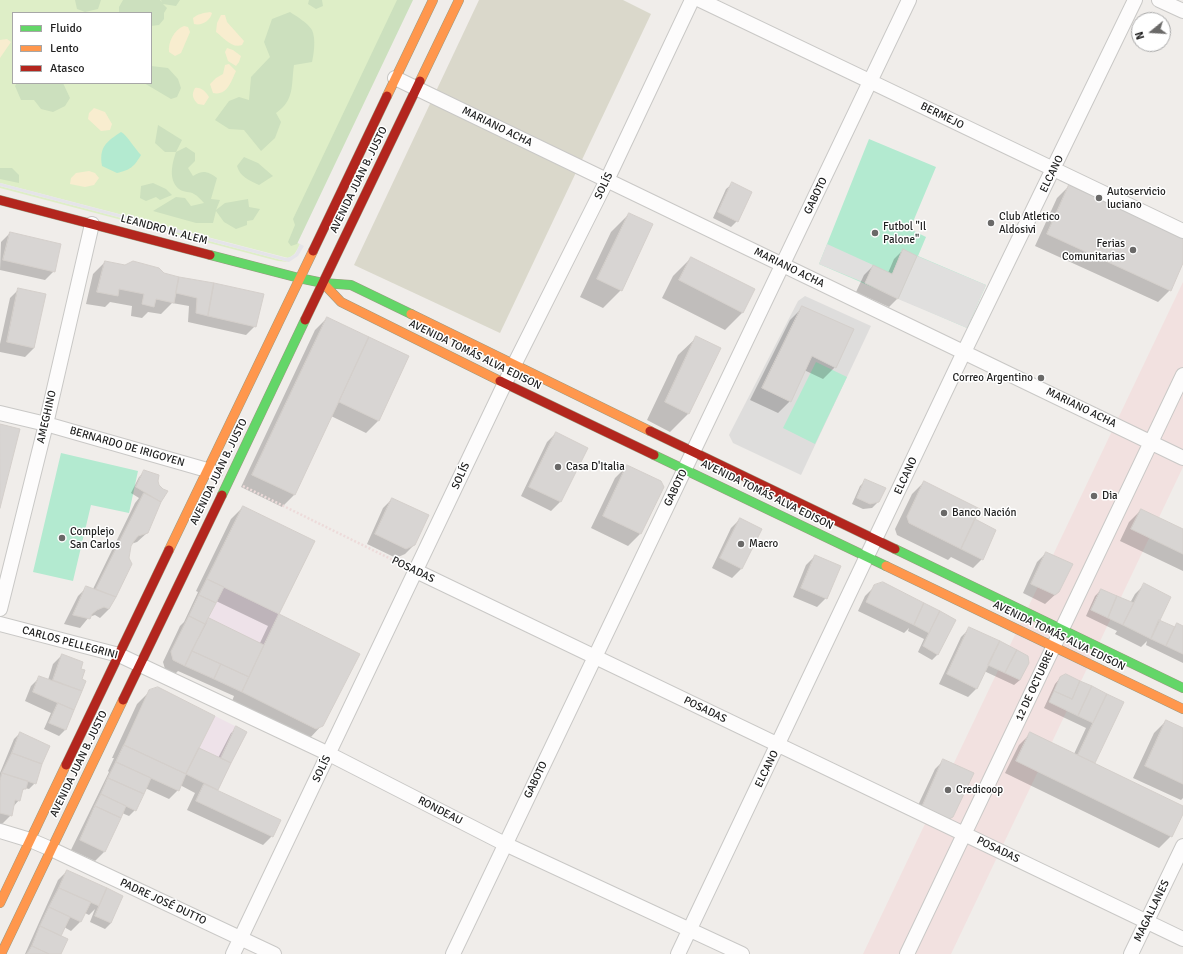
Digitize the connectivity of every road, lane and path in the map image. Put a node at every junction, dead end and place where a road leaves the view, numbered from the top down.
1 (432, 0) edge
2 (458, 0) edge
3 (692, 0) edge
4 (700, 0) edge
5 (909, 0) edge
6 (1135, 0) edge
7 (1159, 0) edge
8 (1183, 11) edge
9 (395, 78) junction
10 (870, 82) junction
11 (416, 88) junction
12 (1054, 169) junction
13 (607, 180) junction
14 (0, 200) edge
15 (92, 224) junction
16 (1183, 231) edge
17 (782, 265) junction
18 (299, 278) junction
19 (323, 283) junction
20 (351, 285) joint
21 (964, 352) junction
22 (514, 366) junction
23 (1183, 375) edge
24 (505, 383) junction
25 (0, 413) edge
26 (46, 424) junction
27 (1151, 442) junction
28 (693, 452) junction
29 (1183, 458) edge
30 (685, 469) junction
31 (207, 470) junction
32 (228, 479) junction
33 (876, 540) junction
34 (867, 557) junction
35 (416, 571) junction
36 (0, 609) edge
37 (0, 624) edge
38 (1062, 629) junction
39 (1054, 646) junction
40 (119, 655) junction
41 (595, 657) junction
42 (140, 664) junction
43 (1183, 688) edge
44 (1183, 709) edge
45 (778, 745) junction
46 (329, 754) junction
47 (0, 831) edge
48 (964, 834) junction
49 (30, 840) junction
50 (505, 844) junction
51 (1183, 846) edge
52 (51, 850) junction
53 (0, 903) edge
54 (1147, 921) junction
55 (690, 929) junction
56 (240, 938) junction
57 (1183, 939) edge
58 (1, 954) edge
59 (233, 954) edge
60 (274, 954) edge
61 (452, 954) edge
62 (678, 954) edge
63 (742, 954) edge
64 (907, 954) edge
65 (1131, 954) edge

1 - 9 main road, AVENIDA JUAN B. JUSTO
2 - 11 main road, AVENIDA JUAN B. JUSTO
3 - 13 street, SOLÍS
4 - 10 street, BERMEJO
5 - 10 street, GABOTO
6 - 12 street, ELCANO
7 - 8 street
9 - 11 street, MARIANO ACHA
9 - 18 main road, AVENIDA JUAN B. JUSTO
10 - 12 street, BERMEJO
10 - 17 street, GABOTO
11 - 13 street, MARIANO ACHA
11 - 19 main road, AVENIDA JUAN B. JUSTO
12 - 16 street, BERMEJO
12 - 21 street, ELCANO
13 - 17 street, MARIANO ACHA
13 - 22 street, SOLÍS
14 - 15 main road, LEANDRO N. ALEM
15 - 18 main road, LEANDRO N. ALEM
15 - 26 street, AMEGHINO
17 - 21 street, MARIANO ACHA
17 - 28 street, GABOTO
18 - 19 main road, LEANDRO N. ALEM
18 - 31 main road, AVENIDA JUAN B. JUSTO
19 - 20 main road, LEANDRO N. ALEM
19 - 24 main road, AVENIDA TOMÁS ALVA EDISON
19 - 32 main road, AVENIDA JUAN B. JUSTO
20 - 22 main road, AVENIDA TOMÁS ALVA EDISON
21 - 27 street, MARIANO ACHA
21 - 33 street, ELCANO
22 - 24 street, SOLÍS
22 - 28 main road, AVENIDA TOMÁS ALVA EDISON
23 - 27 street, 12 DE OCTUBRE
24 - 30 main road, AVENIDA TOMÁS ALVA EDISON
24 - 35 street, SOLÍS
25 - 26 street, BERNARDO DE IRIGOYEN
26 - 31 street, BERNARDO DE IRIGOYEN
26 - 36 street, AMEGHINO
27 - 29 street, MARIANO ACHA
27 - 38 street, 12 DE OCTUBRE
28 - 30 street, GABOTO
28 - 33 main road, AVENIDA TOMÁS ALVA EDISON
30 - 34 main road, AVENIDA TOMÁS ALVA EDISON
30 - 41 street, GABOTO
31 - 32 street, BERNARDO DE IRIGOYEN
31 - 40 main road, AVENIDA JUAN B. JUSTO
32 - 35 path, POSADAS
32 - 42 main road, AVENIDA JUAN B. JUSTO
33 - 34 street, ELCANO
33 - 38 main road, AVENIDA TOMÁS ALVA EDISON
34 - 39 main road, AVENIDA TOMÁS ALVA EDISON
34 - 45 street, ELCANO
35 - 41 street, POSADAS
35 - 46 street, SOLÍS
37 - 40 street, CARLOS PELLEGRINI
38 - 39 street, 12 DE OCTUBRE
38 - 43 main road, AVENIDA TOMÁS ALVA EDISON
39 - 44 main road, AVENIDA TOMÁS ALVA EDISON
39 - 48 street, 12 DE OCTUBRE
40 - 42 street, CARLOS PELLEGRINI
40 - 49 main road, AVENIDA JUAN B. JUSTO
41 - 45 street, POSADAS
41 - 50 street, GABOTO
42 - 46 street, RONDEAU
42 - 52 main road, AVENIDA JUAN B. JUSTO
45 - 48 street, POSADAS
45 - 55 street, ELCANO
46 - 50 street, RONDEAU
46 - 56 street, SOLÍS
47 - 49 street, PADRE JOSÉ DUTTO
48 - 54 street, POSADAS
48 - 64 street, 12 DE OCTUBRE
49 - 52 street, PADRE JOSÉ DUTTO
49 - 53 main road, AVENIDA JUAN B. JUSTO
50 - 55 street, RONDEAU
50 - 61 street, GABOTO
51 - 54 street, MAGALLANES
52 - 56 street, PADRE JOSÉ DUTTO
52 - 58 main road, AVENIDA JUAN B. JUSTO
54 - 57 street, POSADAS
54 - 65 street, MAGALLANES
55 - 62 street, ELCANO
55 - 63 street, RONDEAU
56 - 59 street, SOLÍS
56 - 60 street, PADRE JOSÉ DUTTO

